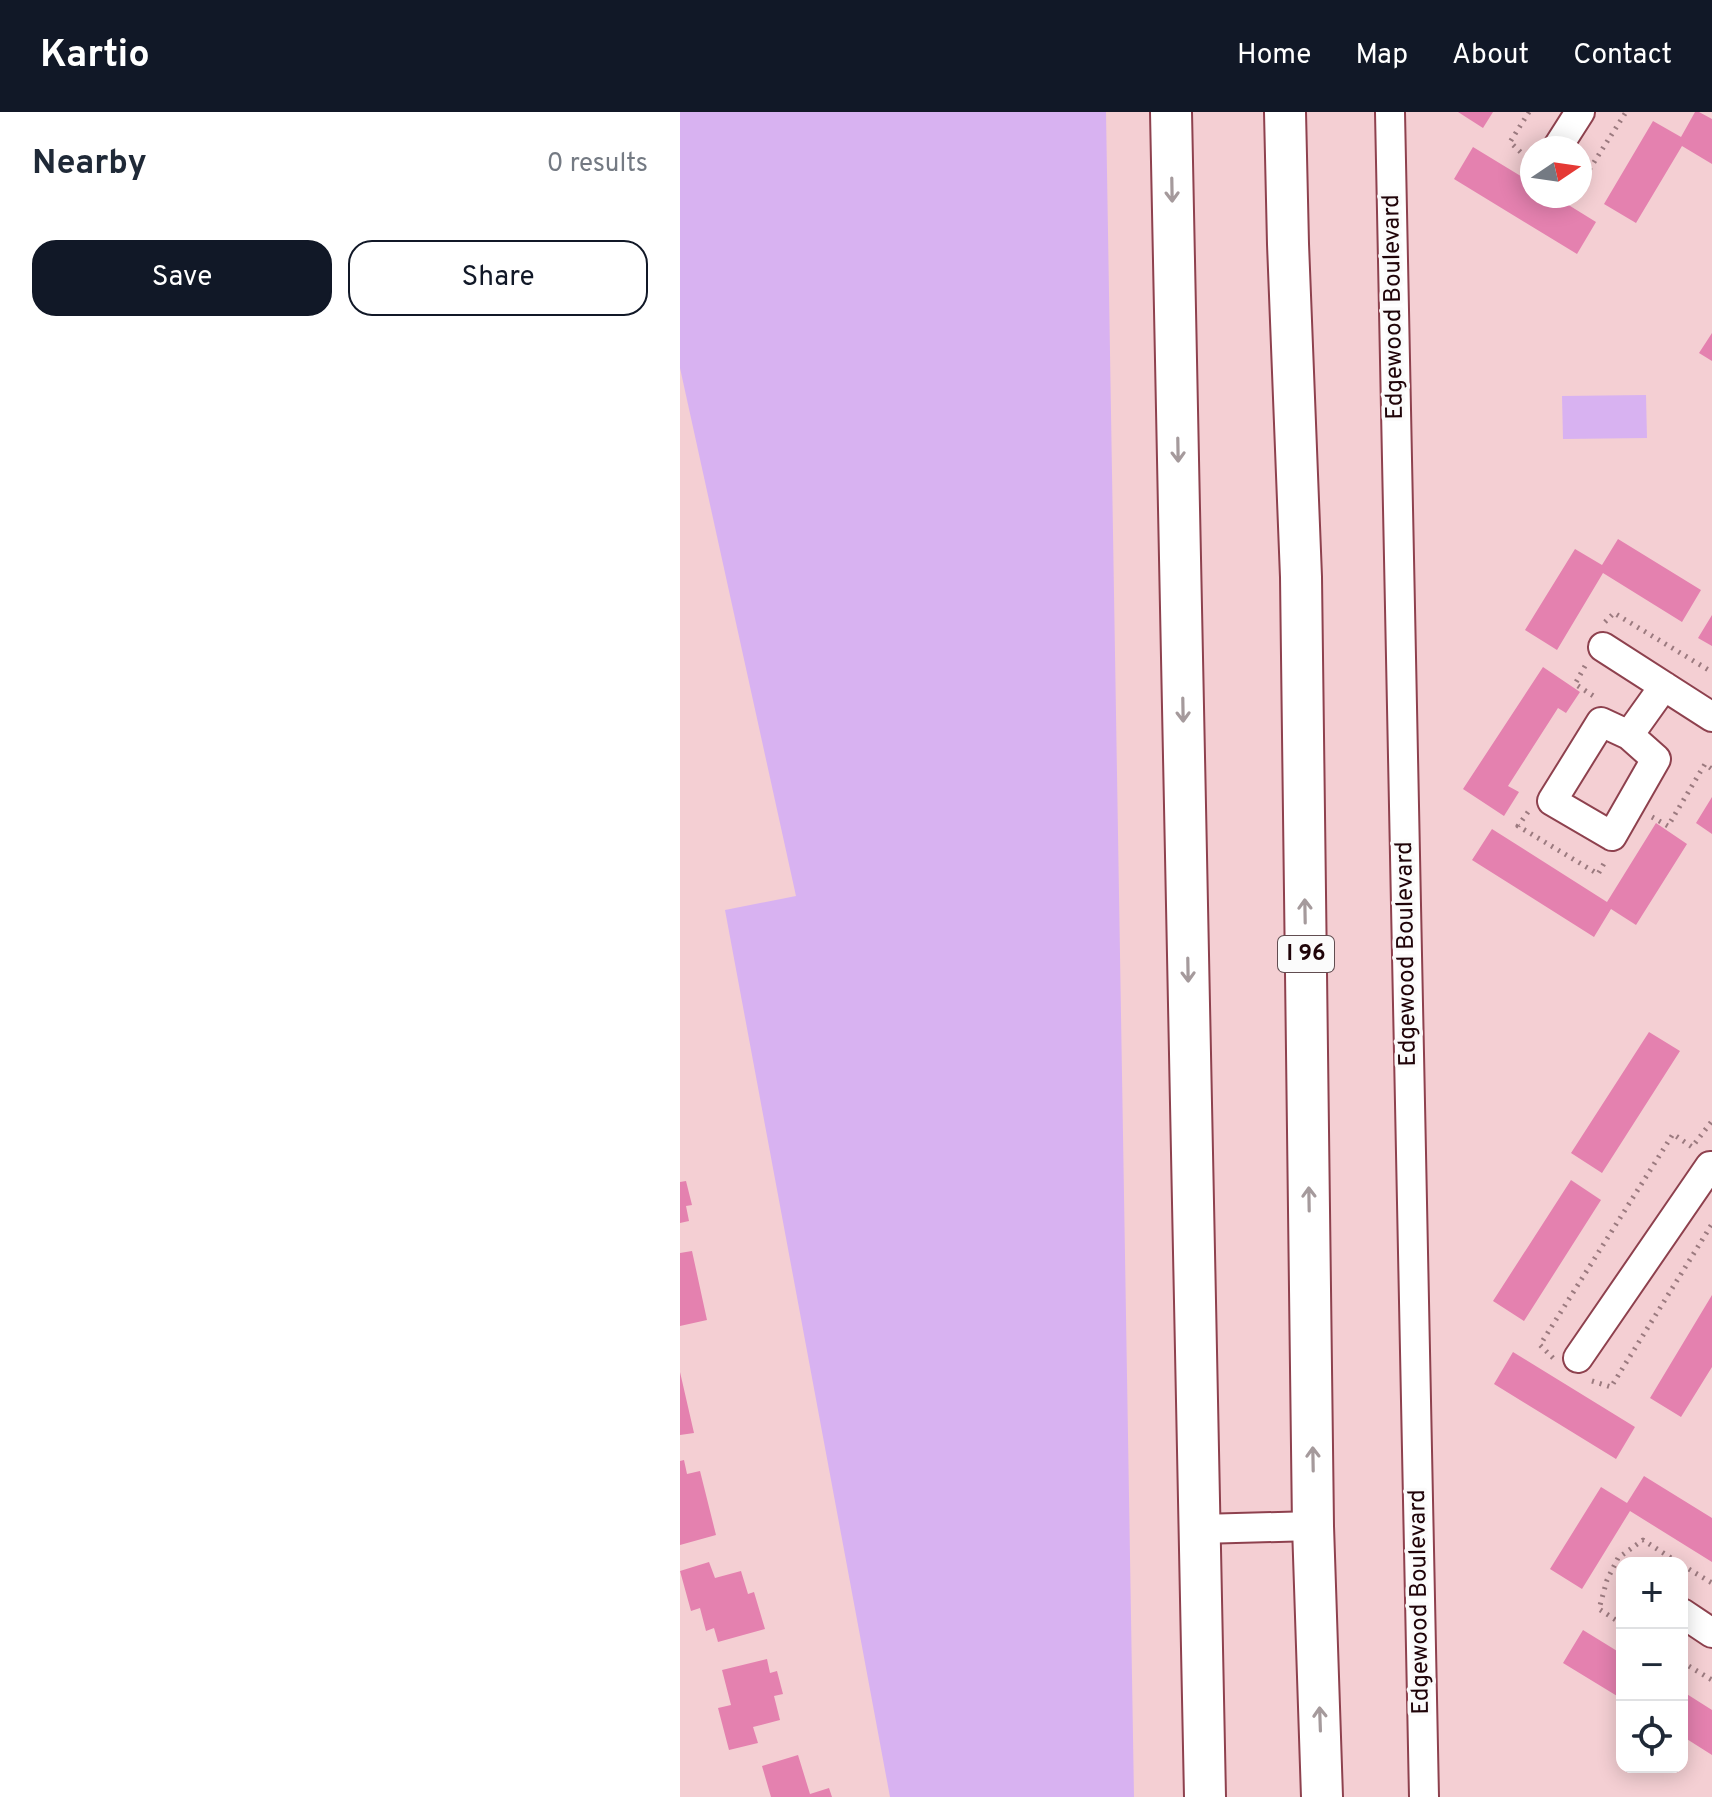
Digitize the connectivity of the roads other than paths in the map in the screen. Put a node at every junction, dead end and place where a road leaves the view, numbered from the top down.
1 (1171, 112) edge
2 (1288, 112) edge
3 (1390, 112) edge
4 (1580, 112) edge
5 (1565, 136) edge
6 (1603, 647) dead end
7 (1664, 686) junction
8 (1712, 717) edge
9 (1629, 735) dead end
10 (1712, 1167) edge
11 (1578, 1358) dead end
12 (1313, 1526) junction
13 (1200, 1529) junction
14 (1688, 1617) edge
15 (1712, 1633) edge
16 (1205, 1797) edge
17 (1322, 1797) edge
18 (1424, 1797) edge

1 -> 13 highway
12 -> 2 highway, I 96
3 - 18 street, Edgewood Boulevard
4 - 5 street
6 - 7 street
7 - 8 street
7 - 9 street
10 - 11 street
12 - 13 street
17 -> 12 highway, I 96
13 - 16 highway
14 - 15 street

